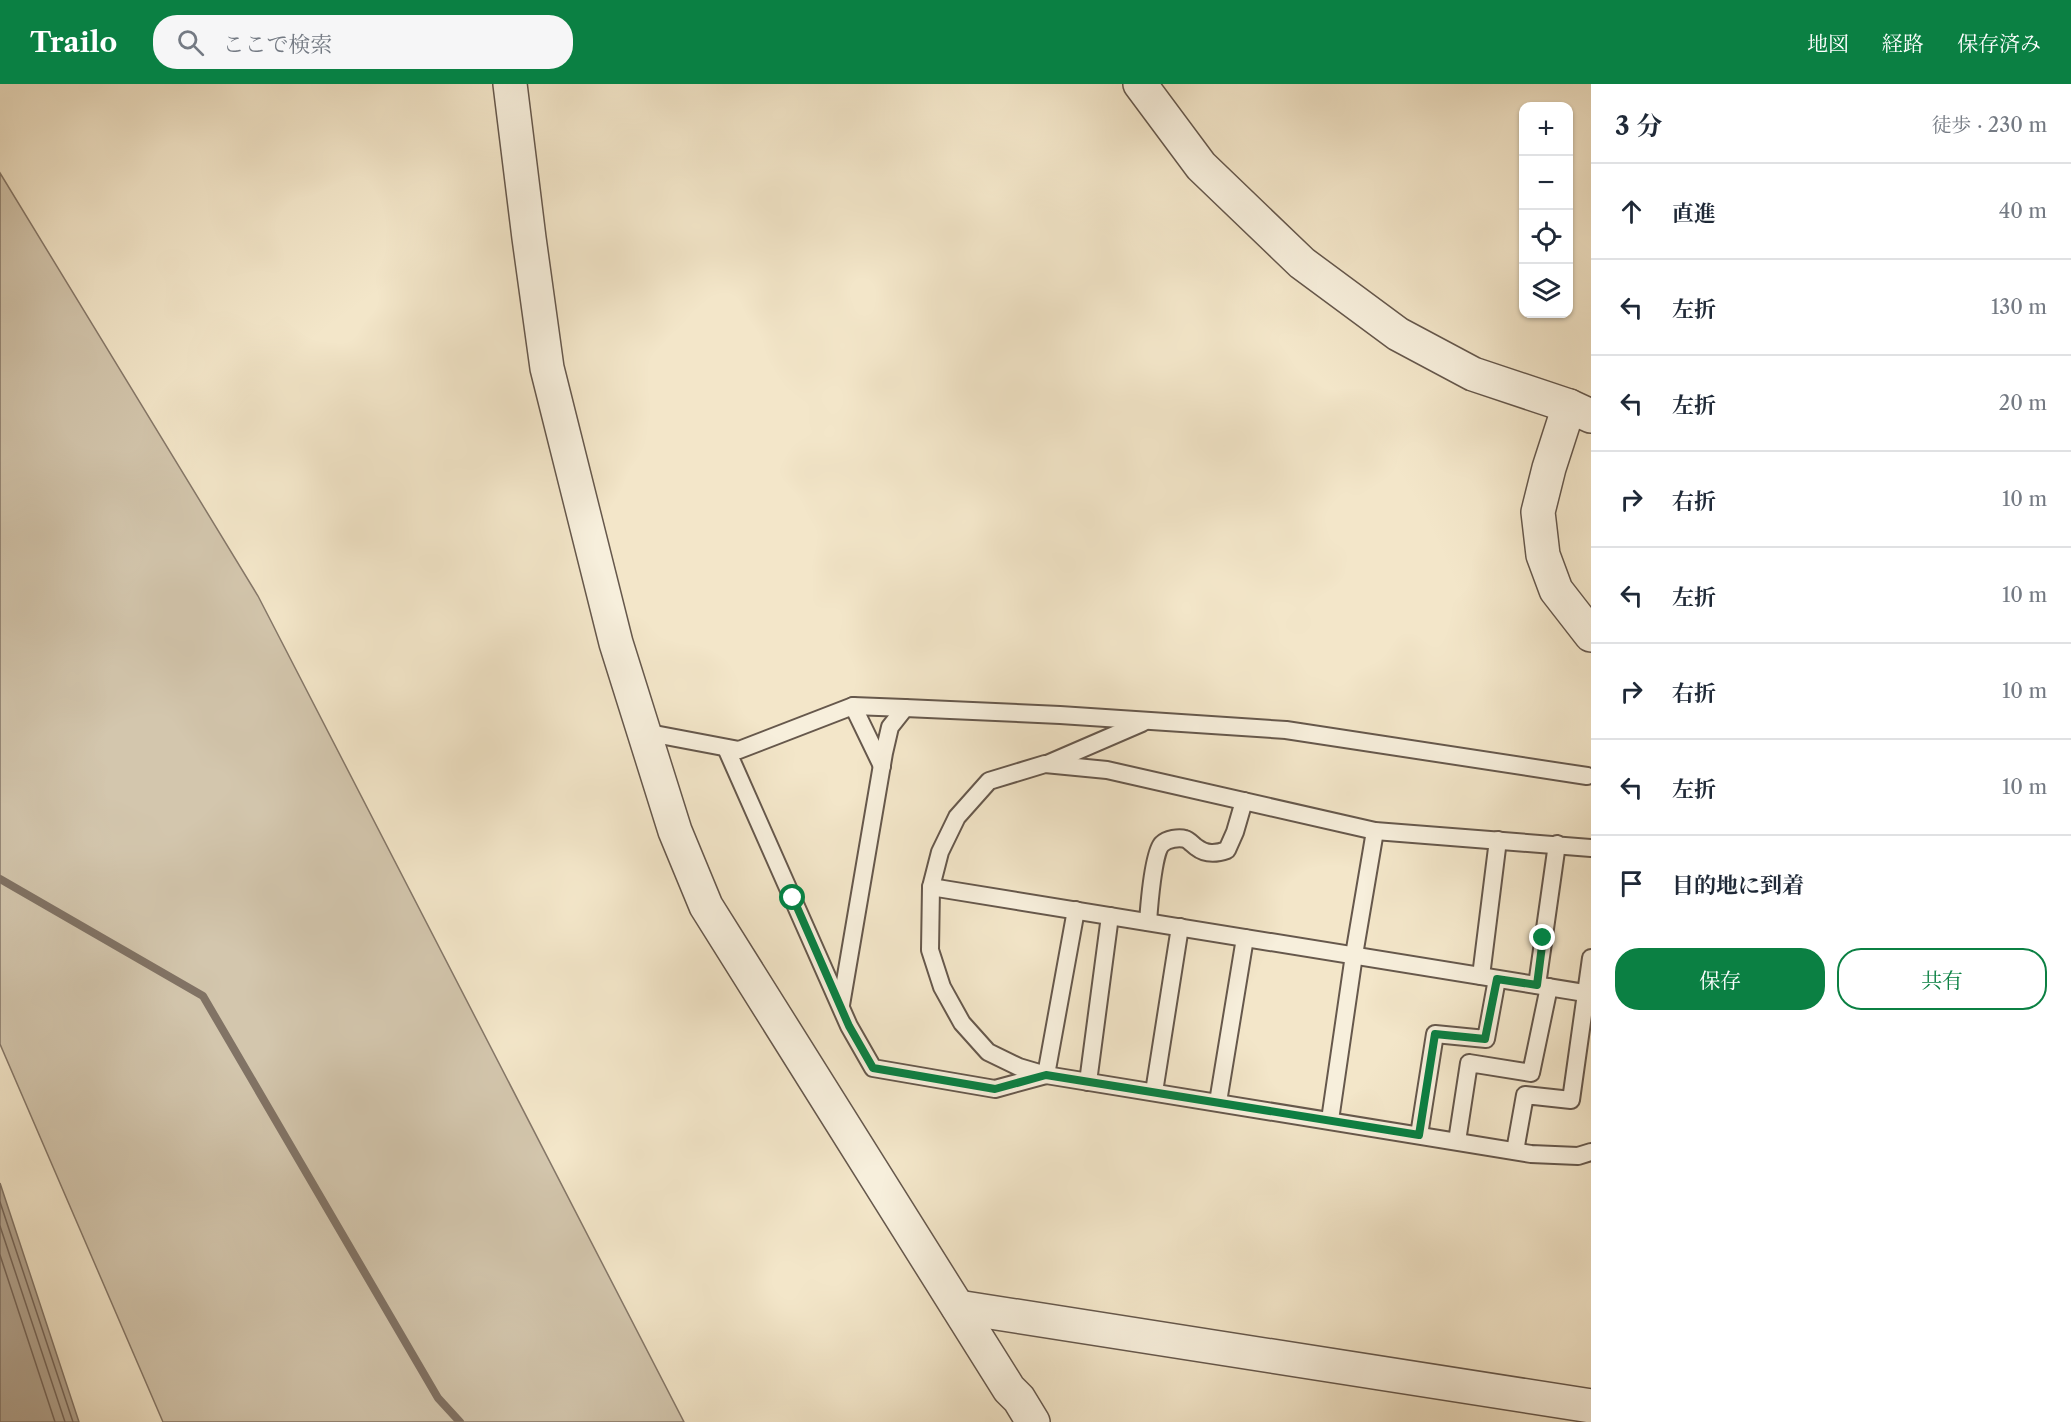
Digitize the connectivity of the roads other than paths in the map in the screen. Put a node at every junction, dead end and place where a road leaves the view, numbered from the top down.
1 (510, 84) edge
2 (1140, 84) edge
3 (1580, 411) edge
4 (1591, 635) edge
5 (853, 705) junction
6 (905, 708) junction
7 (1145, 721) junction
8 (644, 732) junction
9 (726, 748) junction
10 (1046, 764) junction
11 (882, 766) junction
12 (1587, 776) dead end
13 (1244, 801) junction
14 (1375, 831) junction
15 (1498, 840) junction
16 (1557, 844) junction
17 (1591, 848) edge
18 (931, 887) junction
19 (1076, 910) junction
20 (1110, 916) junction
21 (1148, 922) junction
22 (1180, 927) junction
23 (1245, 938) junction
24 (1354, 955) junction
25 (1591, 958) edge
26 (1489, 977) junction
27 (1543, 986) junction
28 (1588, 994) edge
29 (841, 1005) junction
30 (1046, 1075) junction
31 (1088, 1082) junction
32 (1154, 1092) junction
33 (1218, 1102) junction
34 (1329, 1120) junction
35 (1419, 1135) junction
36 (1457, 1141) junction
37 (1515, 1151) junction
38 (1591, 1152) edge
39 (958, 1307) junction
40 (1591, 1406) edge
41 (1033, 1422) edge

1 - 8 street
2 - 3 street
3 - 4 street
5 - 6 lane
5 - 9 lane
5 - 11 lane
6 - 7 lane
6 - 11 lane
7 - 10 lane
7 - 12 lane
8 - 9 lane
8 - 39 street
9 - 29 lane
10 - 13 lane
10 - 18 lane
11 - 29 lane
13 - 14 lane
13 - 21 lane
14 - 15 lane
14 - 24 lane
15 - 16 lane
15 - 26 lane
16 - 17 lane
16 - 27 lane
18 - 19 lane
18 - 30 lane
19 - 20 lane
19 - 30 lane
20 - 21 lane
20 - 31 lane
21 - 22 lane
22 - 23 lane
22 - 32 lane
23 - 24 lane
23 - 33 lane
24 - 26 lane
24 - 34 lane
25 - 28 lane
26 - 27 lane
26 - 35 lane
27 - 28 lane
27 - 36 lane
28 - 37 lane
29 - 30 lane
30 - 31 lane
31 - 32 lane
32 - 33 lane
33 - 34 lane
34 - 35 lane
35 - 36 lane
36 - 37 lane
37 - 38 lane
39 - 40 street
39 - 41 street

